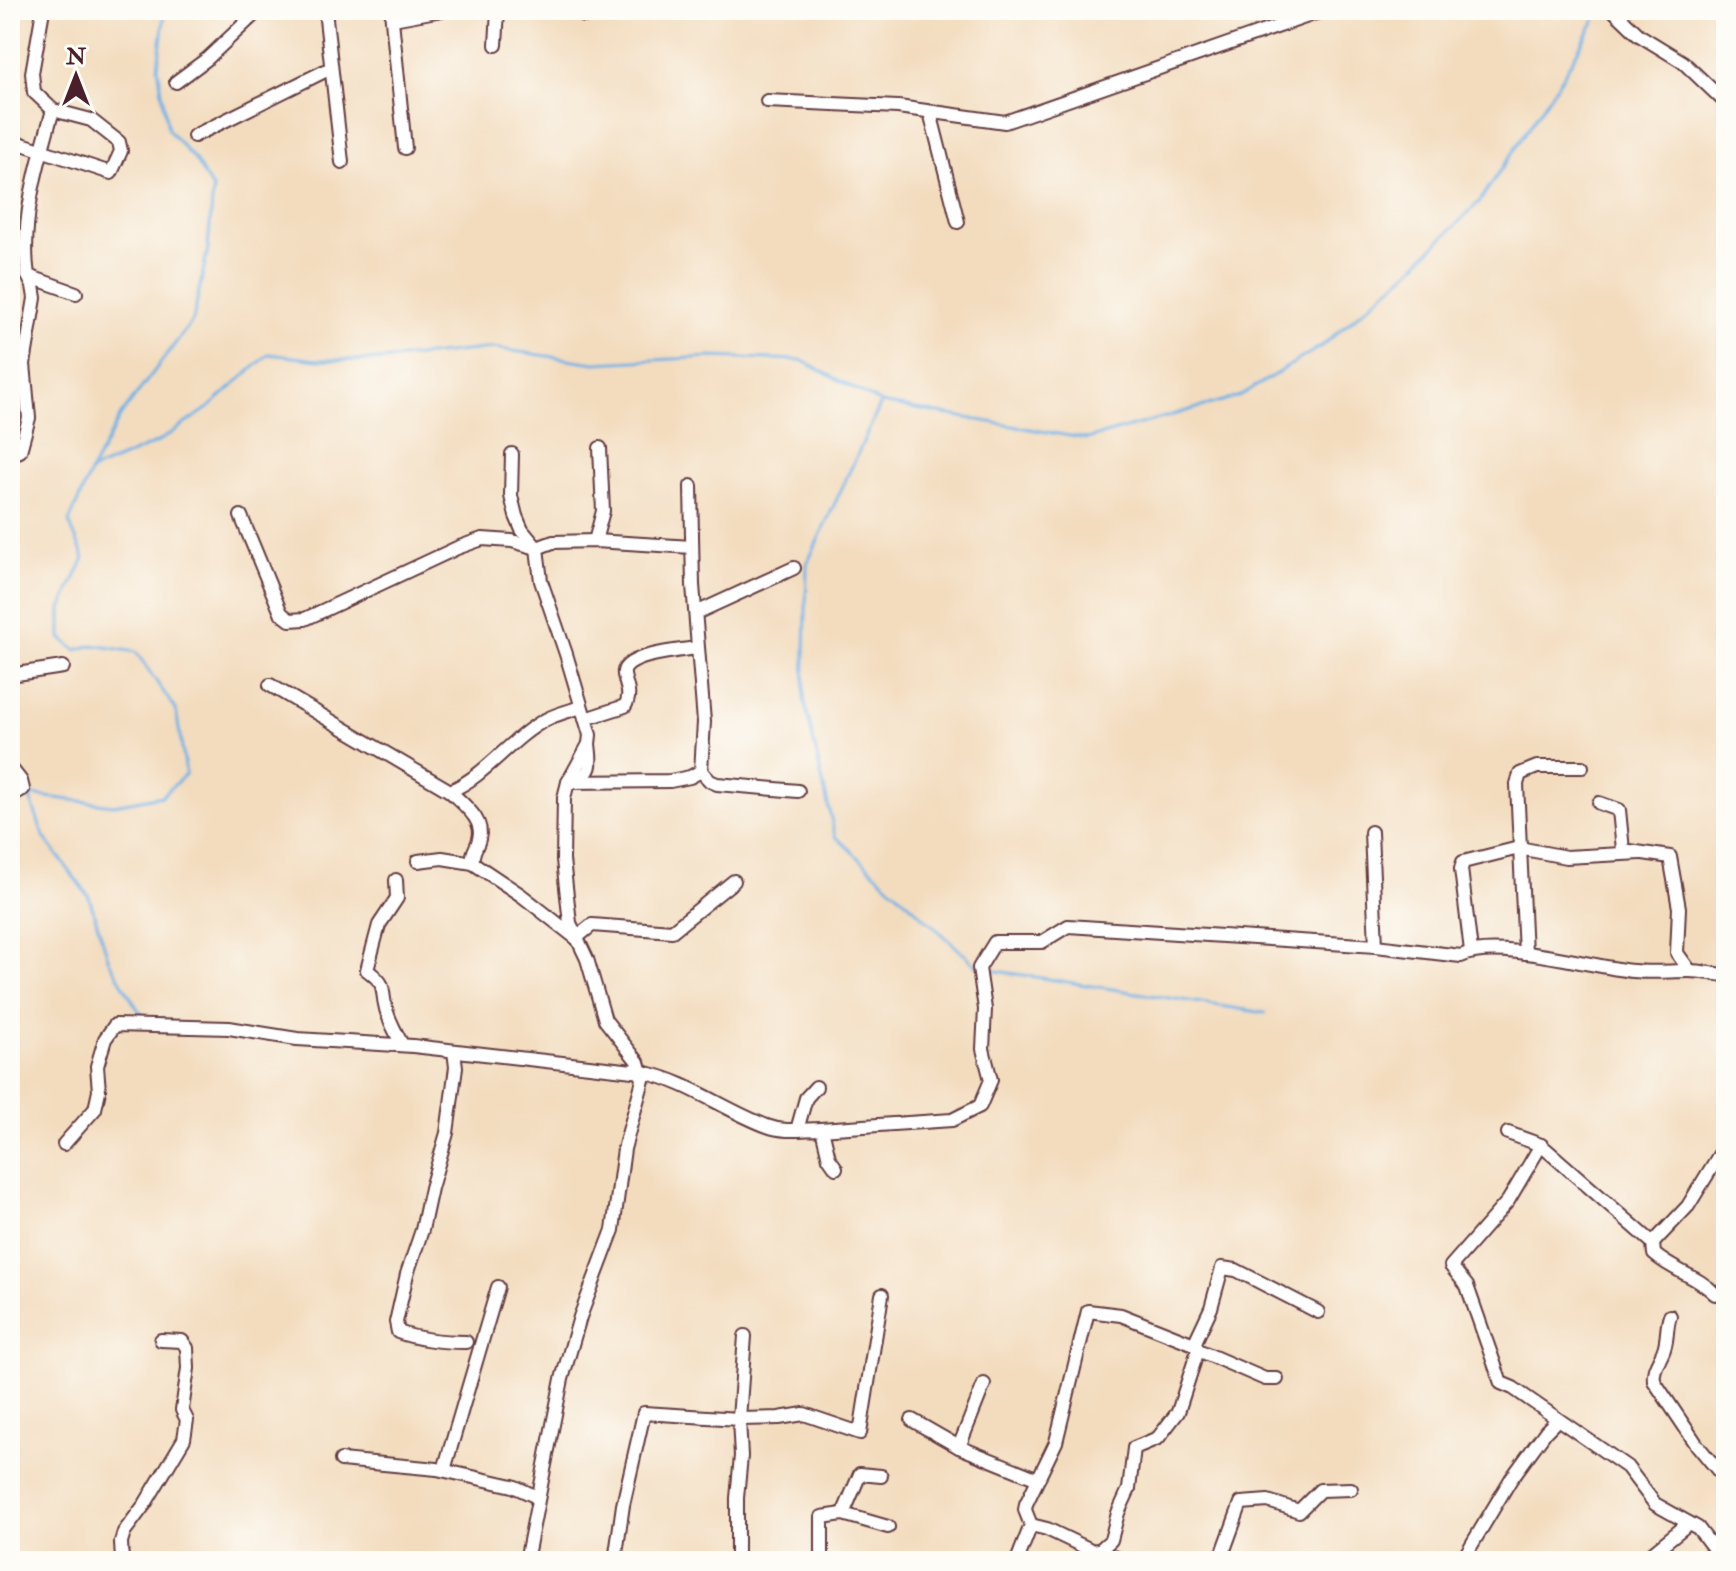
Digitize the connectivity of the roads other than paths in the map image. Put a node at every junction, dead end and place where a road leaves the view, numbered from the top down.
1 (43, 10) edge
2 (259, 10) edge
3 (325, 10) edge
4 (442, 10) edge
5 (498, 10) edge
6 (1280, 10) edge
7 (1325, 10) edge
8 (1615, 12) edge
9 (392, 14) edge
10 (1242, 14) dead end
11 (496, 45) dead end
12 (331, 68) junction
13 (176, 82) dead end
14 (767, 101) dead end
15 (1726, 103) edge
16 (53, 110) junction
17 (930, 112) junction
18 (194, 136) dead end
19 (10, 140) edge
20 (42, 148) junction
21 (405, 148) dead end
22 (342, 162) dead end
23 (958, 222) dead end
24 (28, 276) junction
25 (76, 293) dead end
26 (600, 448) dead end
27 (512, 454) dead end
28 (10, 455) edge
29 (691, 486) dead end
30 (241, 516) dead end
31 (595, 541) junction
32 (692, 547) junction
33 (537, 548) junction
34 (794, 568) dead end
35 (696, 613) junction
36 (697, 648) junction
37 (63, 667) dead end
38 (10, 675) edge
39 (270, 685) dead end
40 (583, 713) junction
41 (10, 767) edge
42 (1582, 767) dead end
43 (701, 771) junction
44 (572, 782) junction
45 (450, 791) junction
46 (798, 791) dead end
47 (10, 796) edge
48 (1599, 803) dead end
49 (1371, 832) dead end
50 (1519, 848) junction
51 (1641, 853) junction
52 (418, 861) dead end
53 (473, 863) junction
54 (396, 880) dead end
55 (734, 881) dead end
56 (576, 938) junction
57 (1376, 946) junction
58 (1471, 951) junction
59 (1525, 953) junction
60 (1690, 971) junction
61 (1726, 975) edge
62 (402, 1045) junction
63 (454, 1051) junction
64 (642, 1072) junction
65 (816, 1087) dead end
66 (820, 1129) junction
67 (797, 1130) junction
68 (1508, 1133) dead end
69 (64, 1144) dead end
70 (1726, 1144) edge
71 (1541, 1145) junction
72 (836, 1168) dead end
73 (1653, 1243) junction
74 (498, 1287) dead end
75 (1715, 1294) dead end
76 (882, 1295) dead end
77 (1318, 1312) dead end
78 (1670, 1316) dead end
79 (745, 1336) dead end
80 (161, 1340) dead end
81 (466, 1342) dead end
82 (1196, 1347) junction
83 (1277, 1379) dead end
84 (984, 1384) dead end
85 (739, 1419) junction
86 (912, 1420) dead end
87 (1557, 1420) junction
88 (959, 1447) junction
89 (341, 1460) dead end
90 (444, 1470) junction
91 (881, 1476) dead end
92 (1038, 1479) junction
93 (1726, 1480) edge
94 (1351, 1489) dead end
95 (537, 1497) junction
96 (843, 1514) junction
97 (1689, 1523) junction
98 (1031, 1525) junction
99 (888, 1527) dead end
100 (1093, 1551) junction
101 (122, 1561) edge
102 (526, 1561) edge
103 (615, 1561) edge
104 (737, 1561) edge
105 (822, 1561) edge
106 (1017, 1561) edge
107 (1126, 1561) edge
108 (1220, 1561) edge
109 (1462, 1561) edge
110 (1642, 1561) edge
111 (1723, 1561) edge

1 - 16 street
2 - 13 street
3 - 12 street
4 - 9 street
5 - 11 street
6 - 10 street
7 - 17 street
8 - 15 street
9 - 21 street
12 - 18 street
12 - 22 street
14 - 17 street
16 - 20 street
16 - 20 street
17 - 23 street
19 - 20 street
20 - 24 street
24 - 25 street
24 - 28 street
26 - 31 street
27 - 33 street
29 - 32 street
30 - 33 street
31 - 32 street
31 - 33 street
32 - 35 street
33 - 40 street
34 - 35 street
35 - 36 street
36 - 40 street
36 - 43 street
37 - 38 street
39 - 45 street
40 - 44 street
40 - 45 street
41 - 47 street
42 - 50 street
43 - 44 street
43 - 46 street
44 - 56 street
45 - 53 street
48 - 51 street
49 - 57 street
50 - 51 street
50 - 58 street
50 - 59 street
51 - 60 street
52 - 53 street
53 - 56 street
54 - 62 street
55 - 56 street
56 - 64 street
57 - 58 street
57 - 66 street
58 - 59 street
59 - 60 street
60 - 61 street
62 - 63 street
62 - 69 street
63 - 64 street
63 - 81 street
64 - 67 street
64 - 95 street
65 - 67 street
66 - 67 street
66 - 72 street
68 - 71 street
70 - 73 street
71 - 73 street
71 - 87 street
73 - 75 street
74 - 90 street
76 - 85 street
77 - 82 street
78 - 93 street
79 - 85 street
80 - 101 street
82 - 83 street
82 - 92 street
82 - 100 street
84 - 88 street
85 - 103 street
85 - 104 street
86 - 88 street
87 - 97 street
87 - 109 street
88 - 92 street
89 - 90 street
90 - 95 street
91 - 96 street
92 - 98 street
94 - 108 street
95 - 102 street
96 - 99 street
96 - 105 street
97 - 110 street
97 - 111 street
98 - 100 street
98 - 106 street
100 - 107 street

